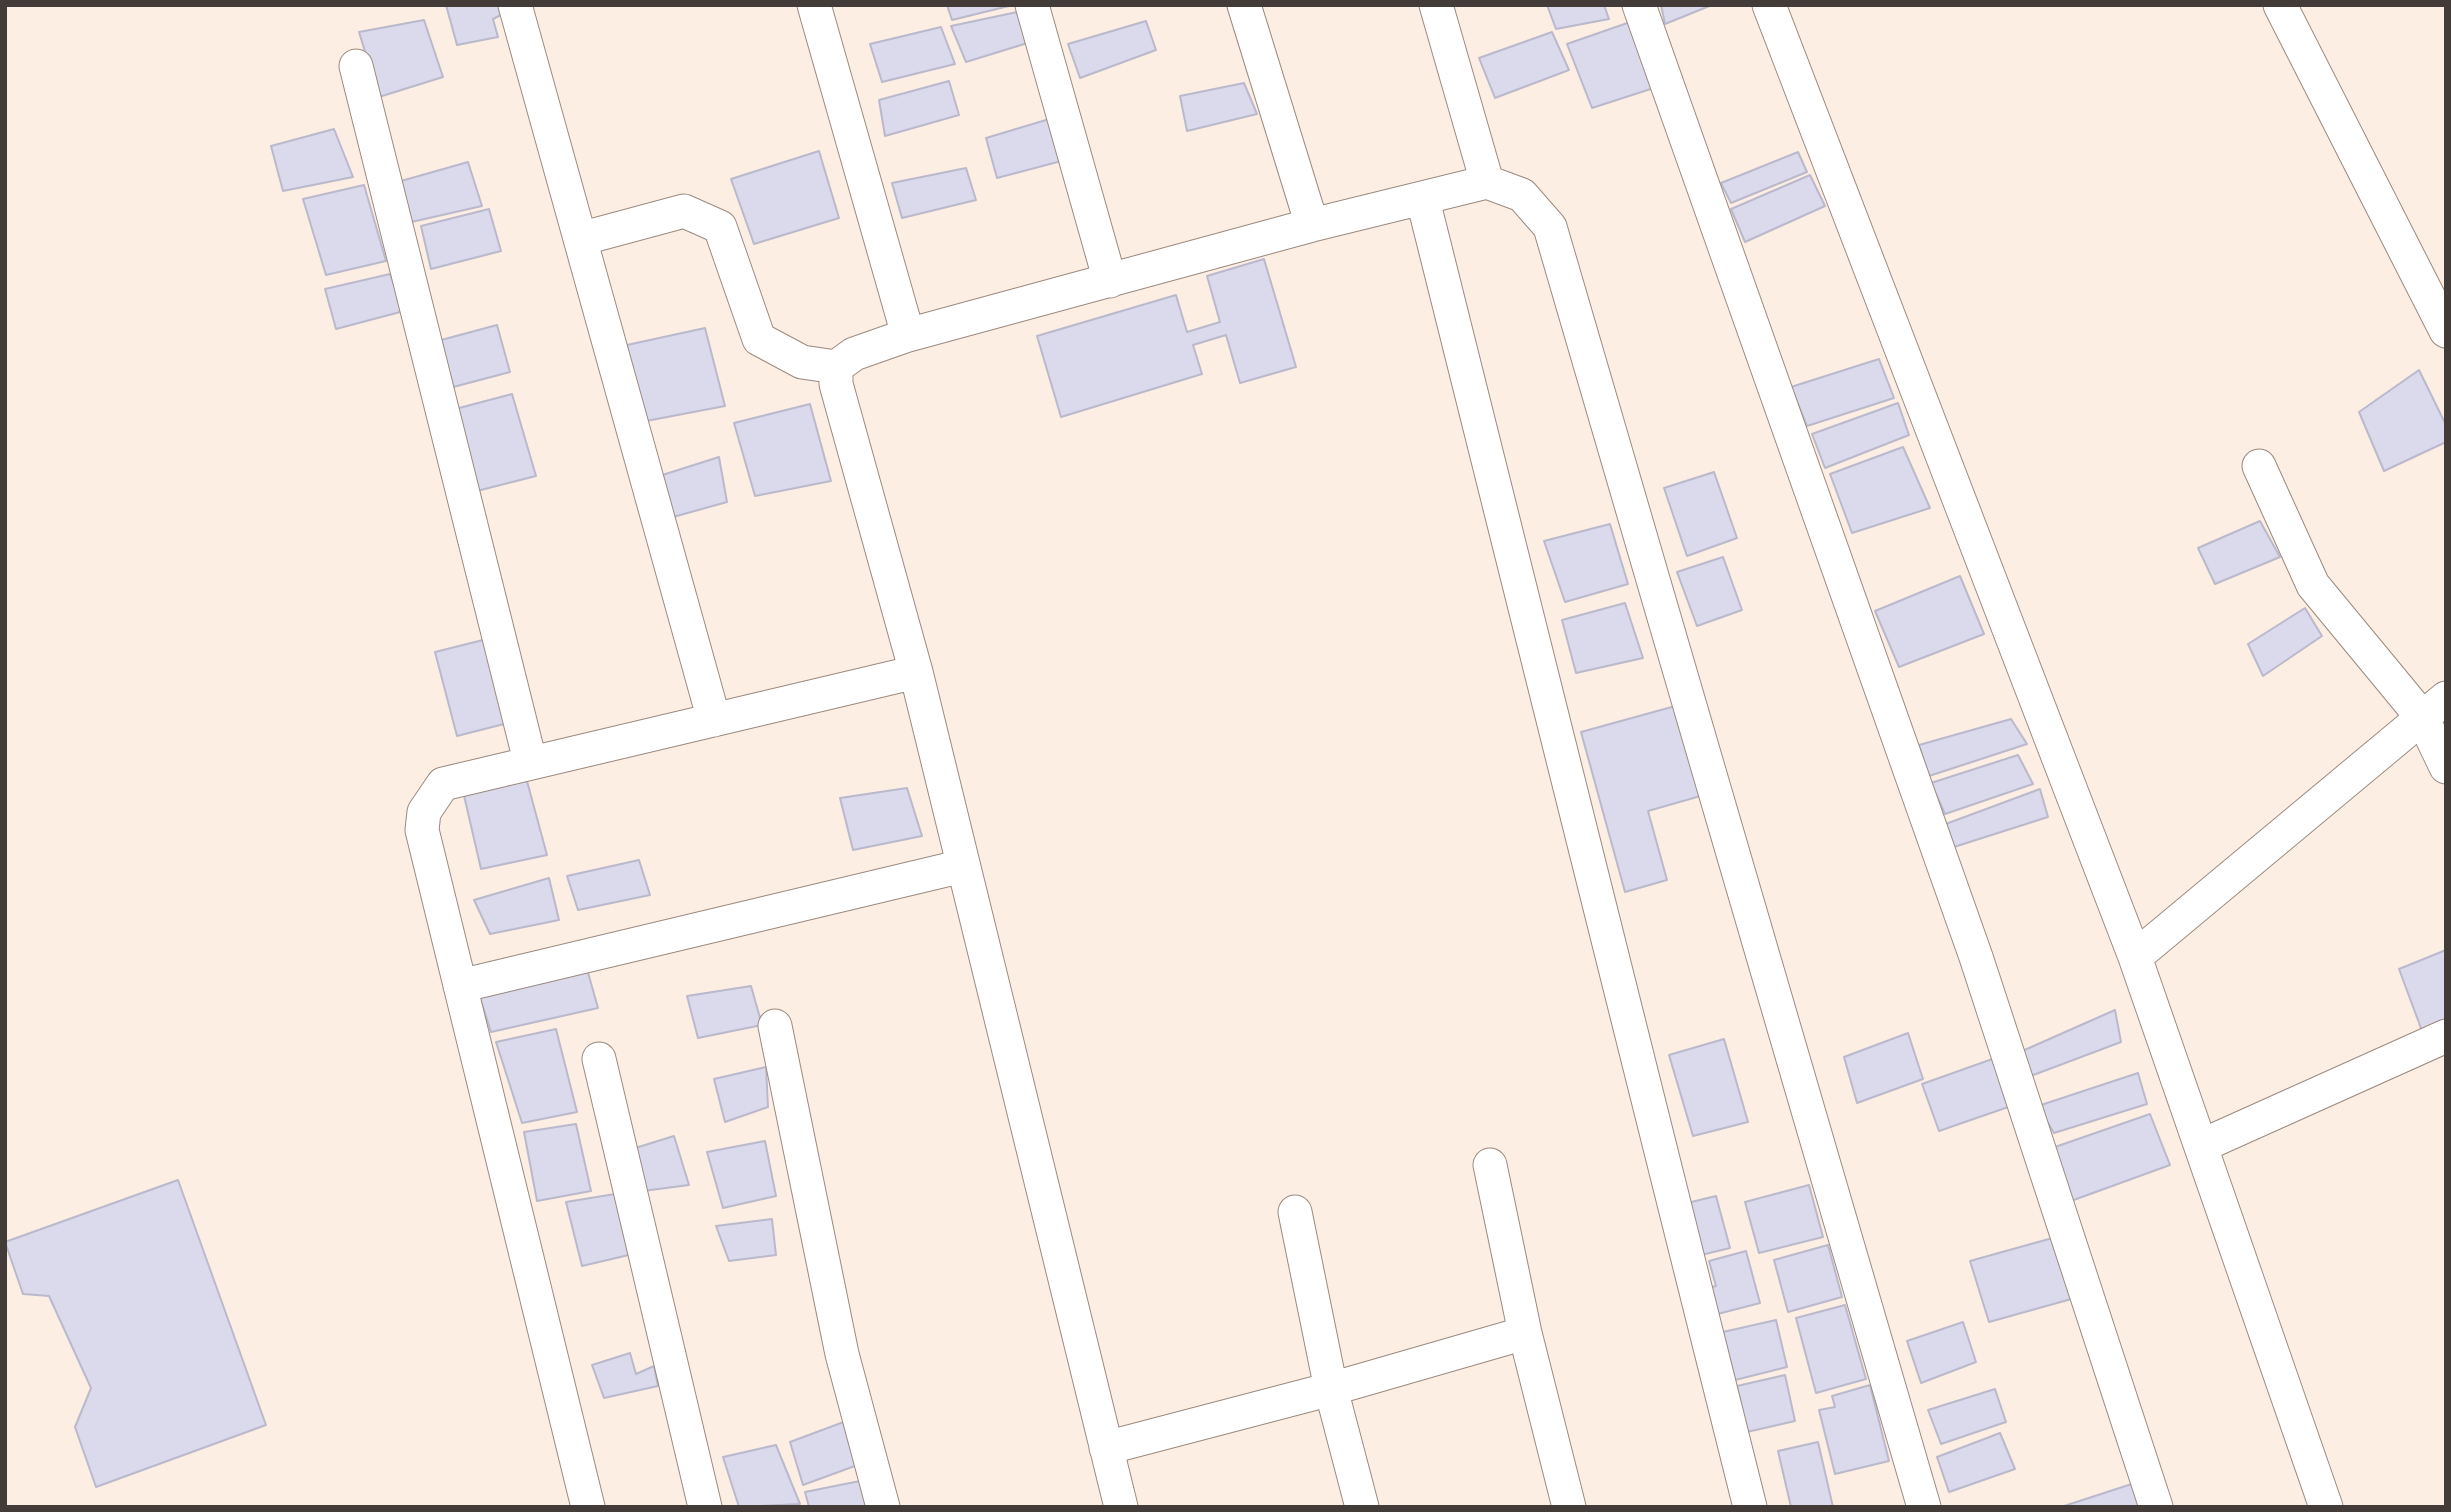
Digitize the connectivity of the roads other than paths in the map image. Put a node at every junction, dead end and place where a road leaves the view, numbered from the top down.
1 (515, 5) edge
2 (814, 5) edge
3 (1032, 5) edge
4 (1244, 5) edge
5 (1436, 5) edge
6 (1639, 5) edge
7 (1769, 5) edge
8 (2280, 5) edge
9 (356, 66) dead end
10 (1488, 182) junction
11 (1423, 200) junction
12 (1312, 225) junction
13 (580, 239) junction
14 (1110, 281) junction
15 (2446, 331) edge
16 (908, 335) junction
17 (836, 367) junction
18 (2259, 466) dead end
19 (916, 673) junction
20 (2434, 708) edge
21 (714, 720) junction
22 (530, 761) junction
23 (2446, 767) edge
24 (963, 866) junction
25 (2135, 957) junction
26 (460, 986) junction
27 (775, 1026) dead end
28 (2446, 1036) edge
29 (598, 1059) dead end
30 (2201, 1146) junction
31 (1490, 1165) dead end
32 (1295, 1212) dead end
33 (1525, 1333) junction
34 (1331, 1389) junction
35 (1106, 1448) junction
36 (588, 1507) edge
37 (705, 1507) edge
38 (883, 1507) edge
39 (1121, 1507) edge
40 (1362, 1507) edge
41 (1569, 1507) edge
42 (1750, 1507) edge
43 (1924, 1507) edge
44 (2156, 1507) edge
45 (2326, 1507) edge

1 - 13 street
2 - 16 street
3 - 14 street
4 - 12 street
5 - 10 street
6 - 44 street
7 - 25 street
8 - 15 street
9 - 22 street
10 - 11 street
10 - 43 street
11 - 12 street
11 - 42 street
12 - 14 street
13 - 17 street
13 - 21 street
14 - 16 street
16 - 17 street
17 - 19 street
18 - 20 street
19 - 21 street
19 - 24 street
20 - 23 street
20 - 25 street
21 - 22 street
22 - 26 street
24 - 26 street
24 - 35 street
25 - 30 street
26 - 36 street
27 - 38 street
28 - 30 street
29 - 37 street
30 - 45 street
31 - 33 street
32 - 34 street
33 - 34 street
33 - 41 street
34 - 35 street
34 - 40 street
35 - 39 street

